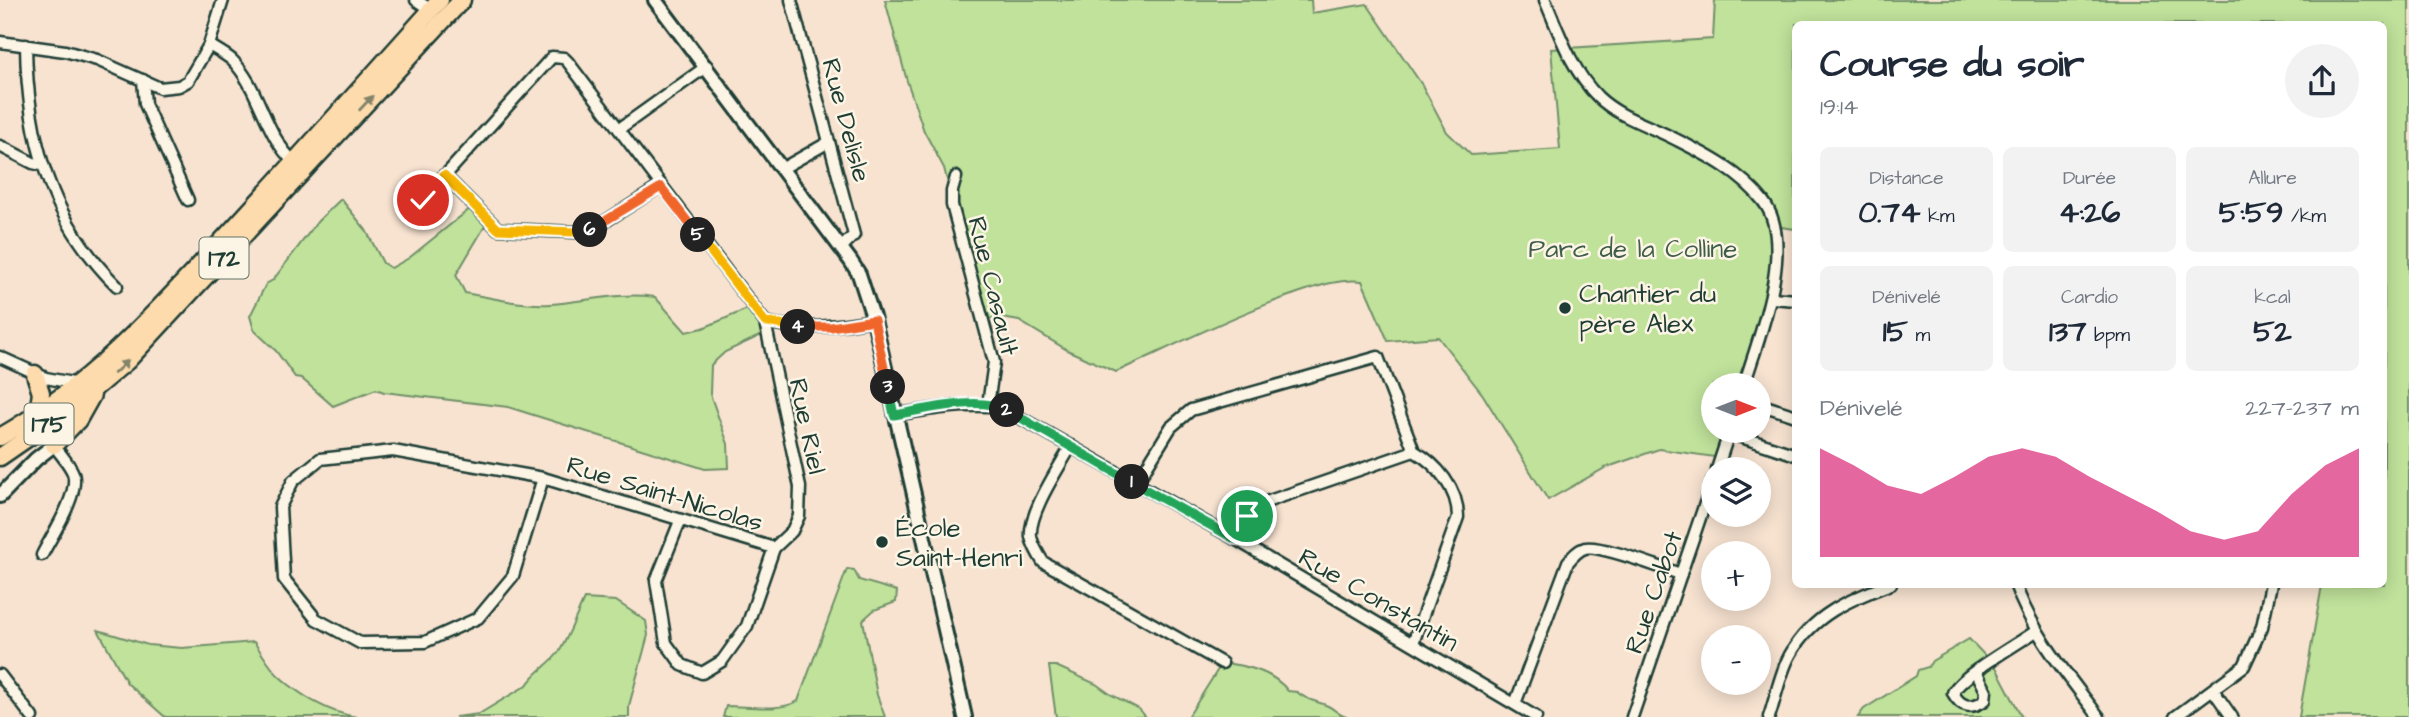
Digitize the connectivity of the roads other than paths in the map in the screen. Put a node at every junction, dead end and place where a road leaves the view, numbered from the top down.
1 (223, 0) edge
2 (416, 0) edge
3 (462, 0) edge
4 (655, 0) edge
5 (791, 0) edge
6 (1545, 0) edge
7 (435, 5) edge
8 (0, 42) edge
9 (209, 45) junction
10 (26, 46) junction
11 (706, 66) junction
12 (143, 80) junction
13 (619, 129) junction
14 (829, 142) junction
15 (0, 146) edge
16 (294, 162) junction
17 (42, 165) junction
18 (783, 167) junction
19 (444, 175) junction
20 (956, 177) dead end
21 (661, 187) junction
22 (188, 200) dead end
23 (423, 200) dead end
24 (841, 248) junction
25 (117, 286) dead end
26 (1772, 298) junction
27 (1792, 300) edge
28 (874, 320) junction
29 (765, 322) junction
30 (0, 357) edge
31 (1748, 373) edge
32 (35, 374) junction
33 (78, 384) junction
34 (96, 388) junction
35 (988, 405) junction
36 (1771, 408) edge
37 (38, 413) junction
38 (894, 415) junction
39 (1792, 415) edge
40 (0, 437) edge
41 (1762, 443) edge
42 (54, 445) junction
43 (1070, 446) junction
44 (1414, 451) junction
45 (1792, 454) edge
46 (0, 457) edge
47 (544, 478) junction
48 (1136, 484) junction
49 (0, 496) edge
50 (1701, 515) edge
51 (680, 520) junction
52 (1235, 539) junction
53 (774, 548) junction
54 (42, 555) dead end
55 (1681, 574) junction
56 (1878, 588) edge
57 (2017, 588) edge
58 (2270, 588) edge
59 (2036, 631) junction
60 (1413, 643) junction
61 (1222, 663) dead end
62 (1976, 671) dead end
63 (0, 675) edge
64 (2213, 690) junction
65 (1515, 704) junction
66 (32, 717) edge
67 (965, 717) edge
68 (1536, 717) edge
69 (1632, 717) edge
70 (1769, 717) edge
71 (2099, 717) edge
72 (2175, 717) edge
73 (2232, 717) edge

1 - 9 street
2 - 7 street
34 -> 3 main road, 172
4 - 11 street
5 - 14 street, Rue Delisle
6 - 26 street
7 - 16 main road, 172
8 - 10 street
9 - 12 street
9 - 16 street
10 - 12 street
10 - 17 street
11 - 13 street
11 - 18 street
12 - 22 street
13 - 19 street, Rue Riel
13 - 21 street, Rue Riel
14 - 18 street
14 - 24 street, Rue Delisle
15 - 17 street
16 - 33 main road, 172
17 - 25 street
18 - 24 street
19 - 21 street
19 - 23 street
20 - 35 street, Rue Casault
21 - 29 street, Rue Riel
24 - 28 street
26 - 27 street
26 - 31 street
28 - 29 street
28 - 38 street
29 - 53 street, Rue Riel
30 - 32 street
32 - 33 street
32 - 37 main road
33 - 37 main road, 172
34 - 42 main road
34 - 46 main road, 175
35 - 38 street, Rue Constantin
35 - 43 street, Rue Constantin
36 - 39 street
37 - 40 main road, 172
38 - 67 street
41 - 45 street
42 - 49 street
42 - 54 street
43 - 48 street, Rue Constantin
43 - 61 street
44 - 48 street
44 - 52 street
44 - 60 street
47 - 47 street, Rue Saint-Nicolas
47 - 51 street, Rue Saint-Nicolas
48 - 52 street, Rue Constantin
50 - 55 street, Rue Cabot
51 - 53 street, Rue Saint-Nicolas
51 - 53 street, Rue Riel
52 - 60 street, Rue Constantin
55 - 65 street
55 - 69 street, Rue Cabot
56 - 70 street
57 - 59 street
58 - 64 street
59 - 62 street
59 - 71 street
60 - 65 street, Rue Constantin
63 - 66 street
64 - 72 street
64 - 73 street
65 - 68 street, Rue Constantin

